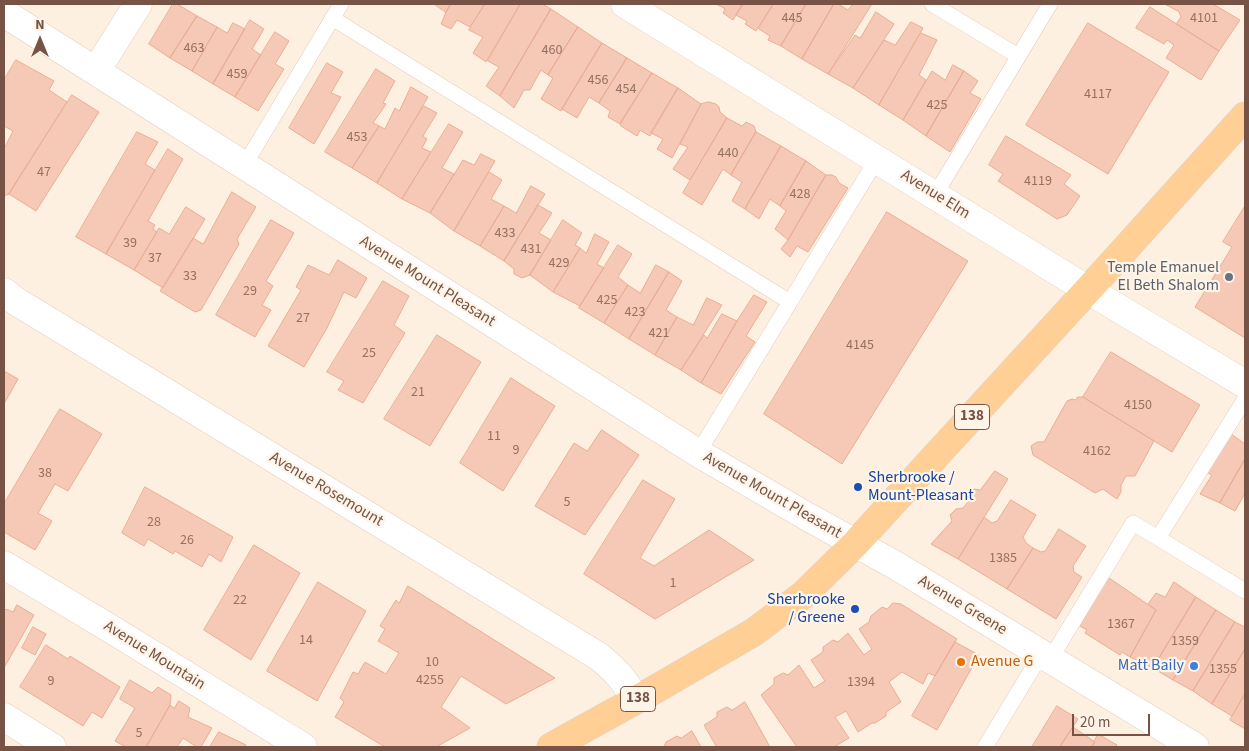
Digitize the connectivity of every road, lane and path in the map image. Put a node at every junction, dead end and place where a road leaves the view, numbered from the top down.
1 (138, 4) edge
2 (341, 4) edge
3 (625, 4) edge
4 (932, 4) edge
5 (1050, 4) edge
6 (4, 14) edge
7 (332, 18) junction
8 (1018, 56) junction
9 (96, 71) junction
10 (1245, 116) edge
11 (877, 159) junction
12 (244, 166) junction
13 (935, 195) junction
14 (1088, 290) junction
15 (4, 292) edge
16 (790, 302) junction
17 (1245, 384) edge
18 (1245, 398) edge
19 (698, 453) junction
20 (1158, 538) junction
21 (856, 544) junction
22 (4, 565) edge
23 (1245, 591) edge
24 (1046, 657) junction
25 (636, 700) junction
26 (4, 717) edge
27 (52, 747) edge
28 (303, 747) edge
29 (551, 747) edge
30 (984, 747) edge
31 (1195, 747) edge

1 - 9 street
2 - 7 lane
3 - 11 street, Avenue Elm
4 - 8 lane
5 - 8 lane
6 - 9 street, Avenue Mount Pleasant
7 - 12 lane
7 - 16 lane
8 - 13 lane
9 - 12 street, Avenue Mount Pleasant
10 - 14 main road, 138
11 - 13 street, Avenue Elm
11 - 16 lane
12 - 19 street, Avenue Mount Pleasant
13 - 14 street, Avenue Elm
14 - 17 street, Avenue Elm
14 - 21 main road, 138
15 - 25 street, Avenue Rosemount
16 - 19 lane
18 - 20 lane
19 - 21 street, Avenue Mount Pleasant
20 - 23 lane
20 - 24 lane
21 - 24 street, Avenue Greene
21 - 25 main road, 138
22 - 28 street, Avenue Mountain
24 - 30 lane
24 - 31 street, Avenue Greene
25 - 29 main road, 138
26 - 27 street

